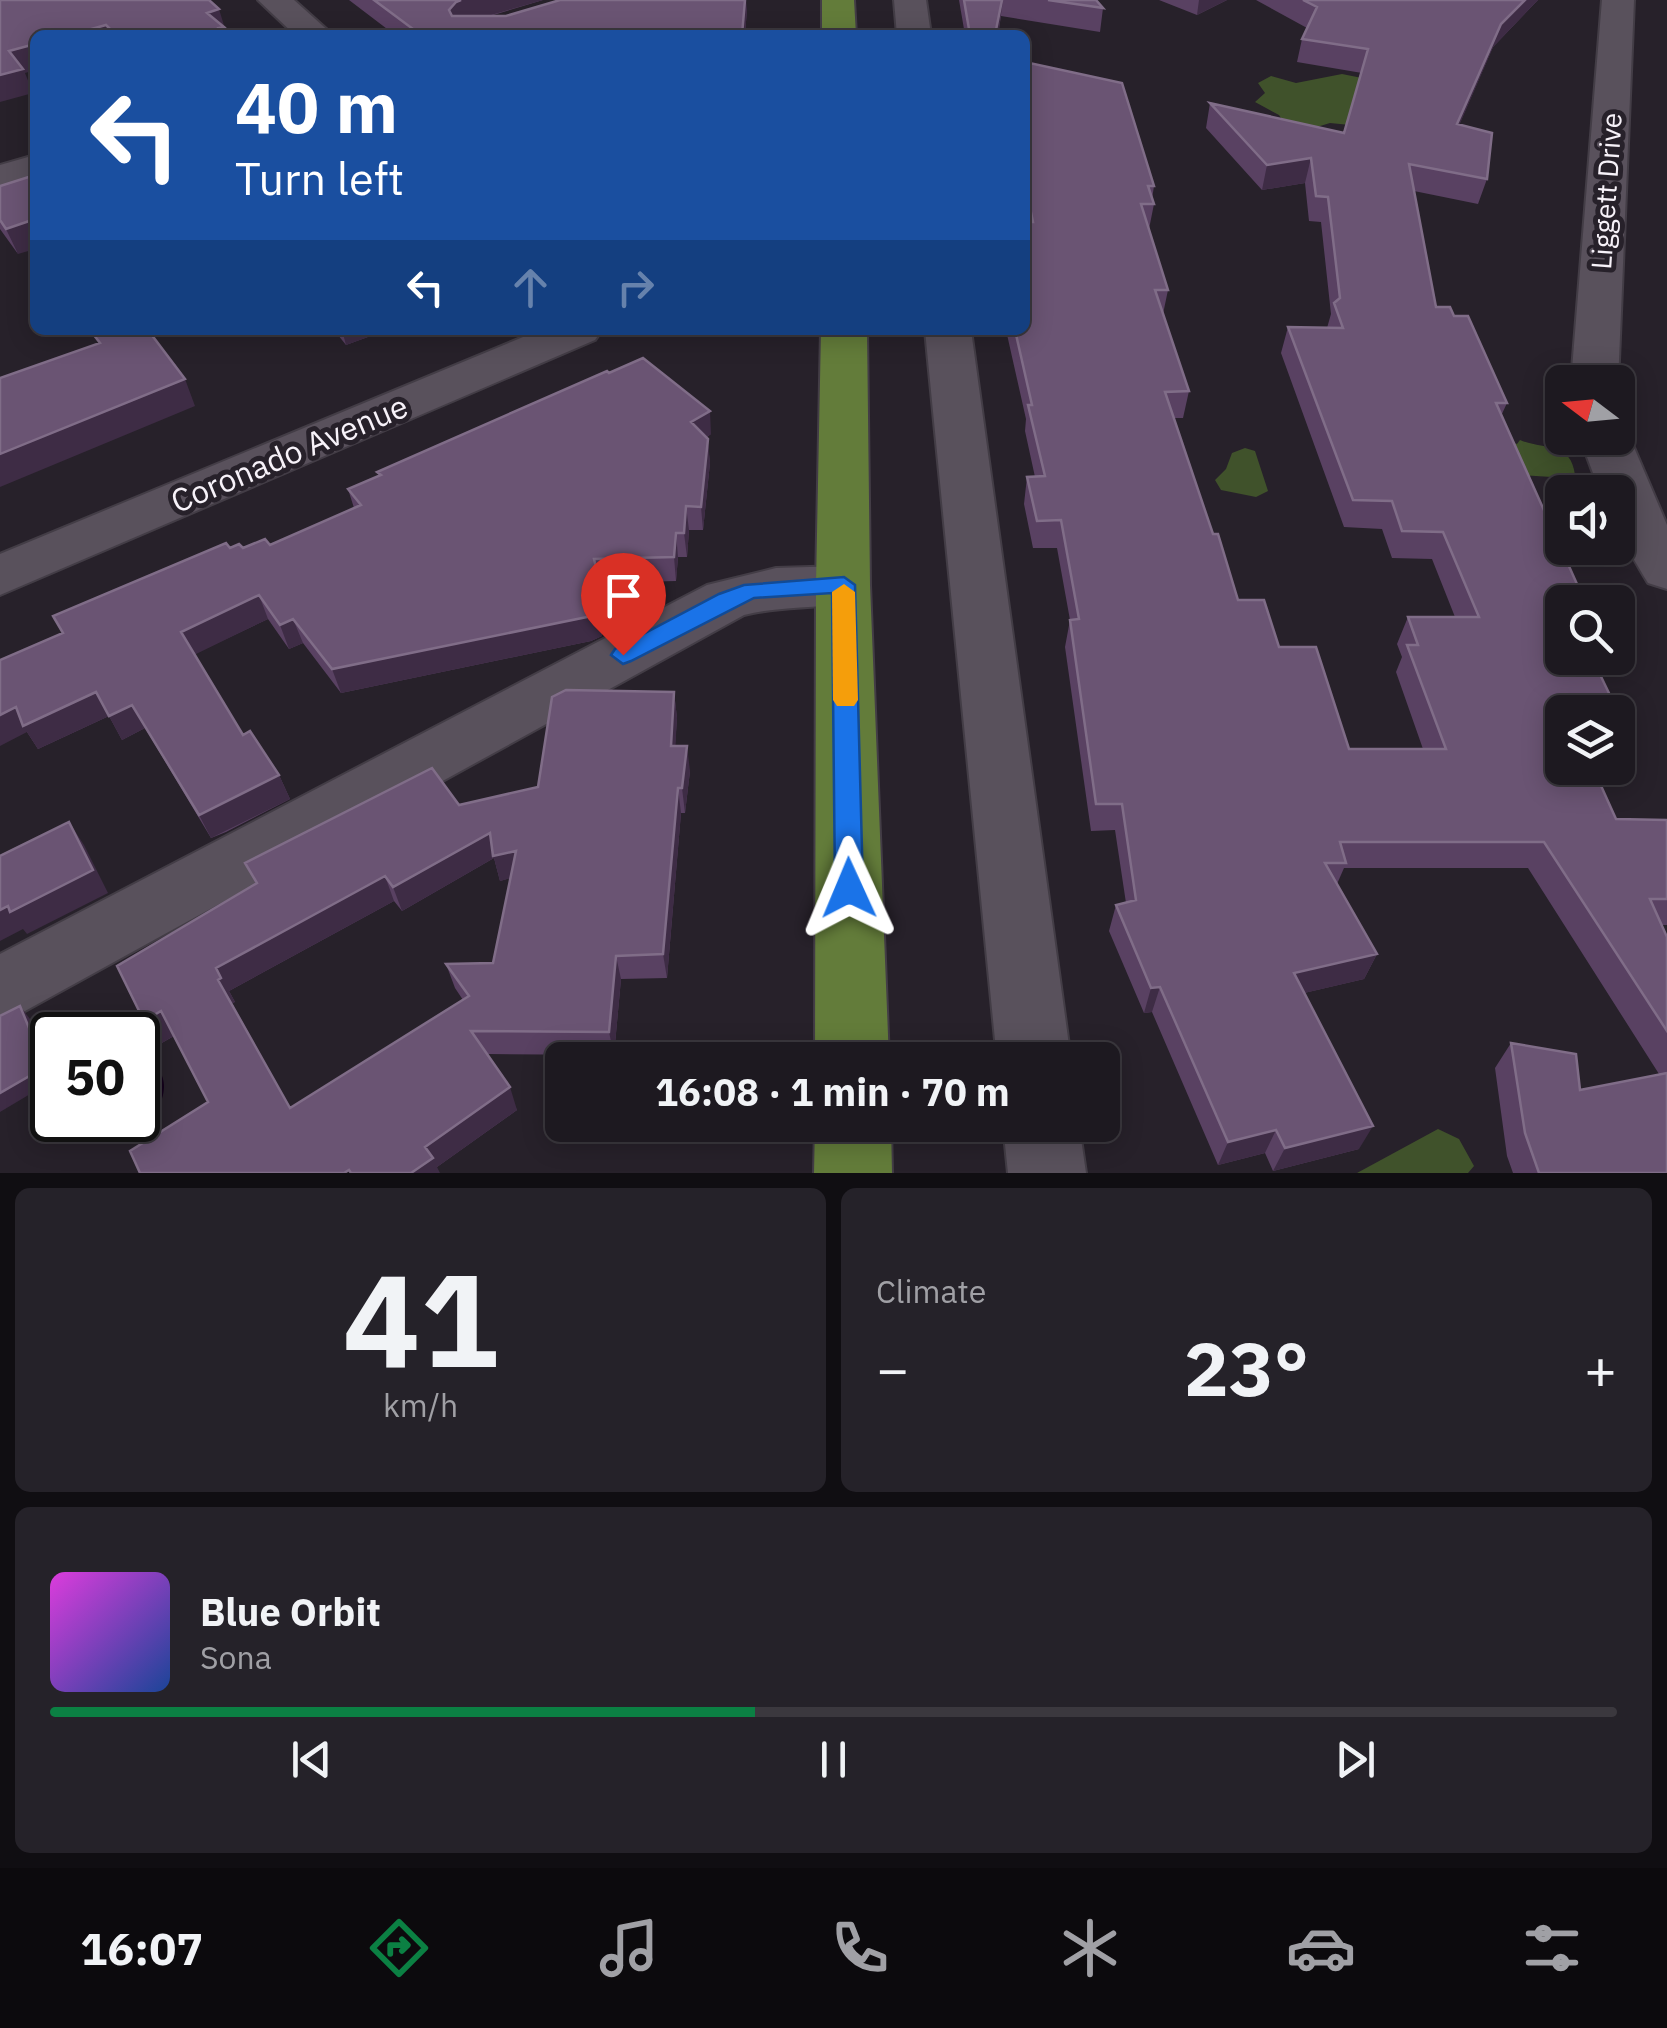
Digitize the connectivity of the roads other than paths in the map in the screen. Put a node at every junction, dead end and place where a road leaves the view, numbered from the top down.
1 (274, 0) edge
2 (838, 0) edge
3 (910, 0) edge
4 (1618, 0) edge
5 (310, 30) edge
6 (839, 30) edge
7 (913, 30) edge
8 (30, 169) edge
9 (0, 178) edge
10 (567, 335) edge
11 (844, 335) edge
12 (949, 335) edge
13 (1596, 365) edge
14 (1611, 455) edge
15 (1667, 570) edge
16 (0, 576) edge
17 (844, 585) junction
18 (0, 989) edge
19 (852, 1042) edge
20 (1032, 1042) edge
21 (853, 1142) edge
22 (1043, 1142) edge
23 (854, 1173) edge
24 (1047, 1173) edge

1 - 5 street
2 - 6 main road
3 - 7 street
4 - 13 street, Liggett Drive
8 - 9 street
10 - 16 street, Coronado Avenue
11 - 17 main road
12 - 20 street
14 - 15 street
17 - 18 street
17 - 19 main road
21 - 23 main road
22 - 24 street

